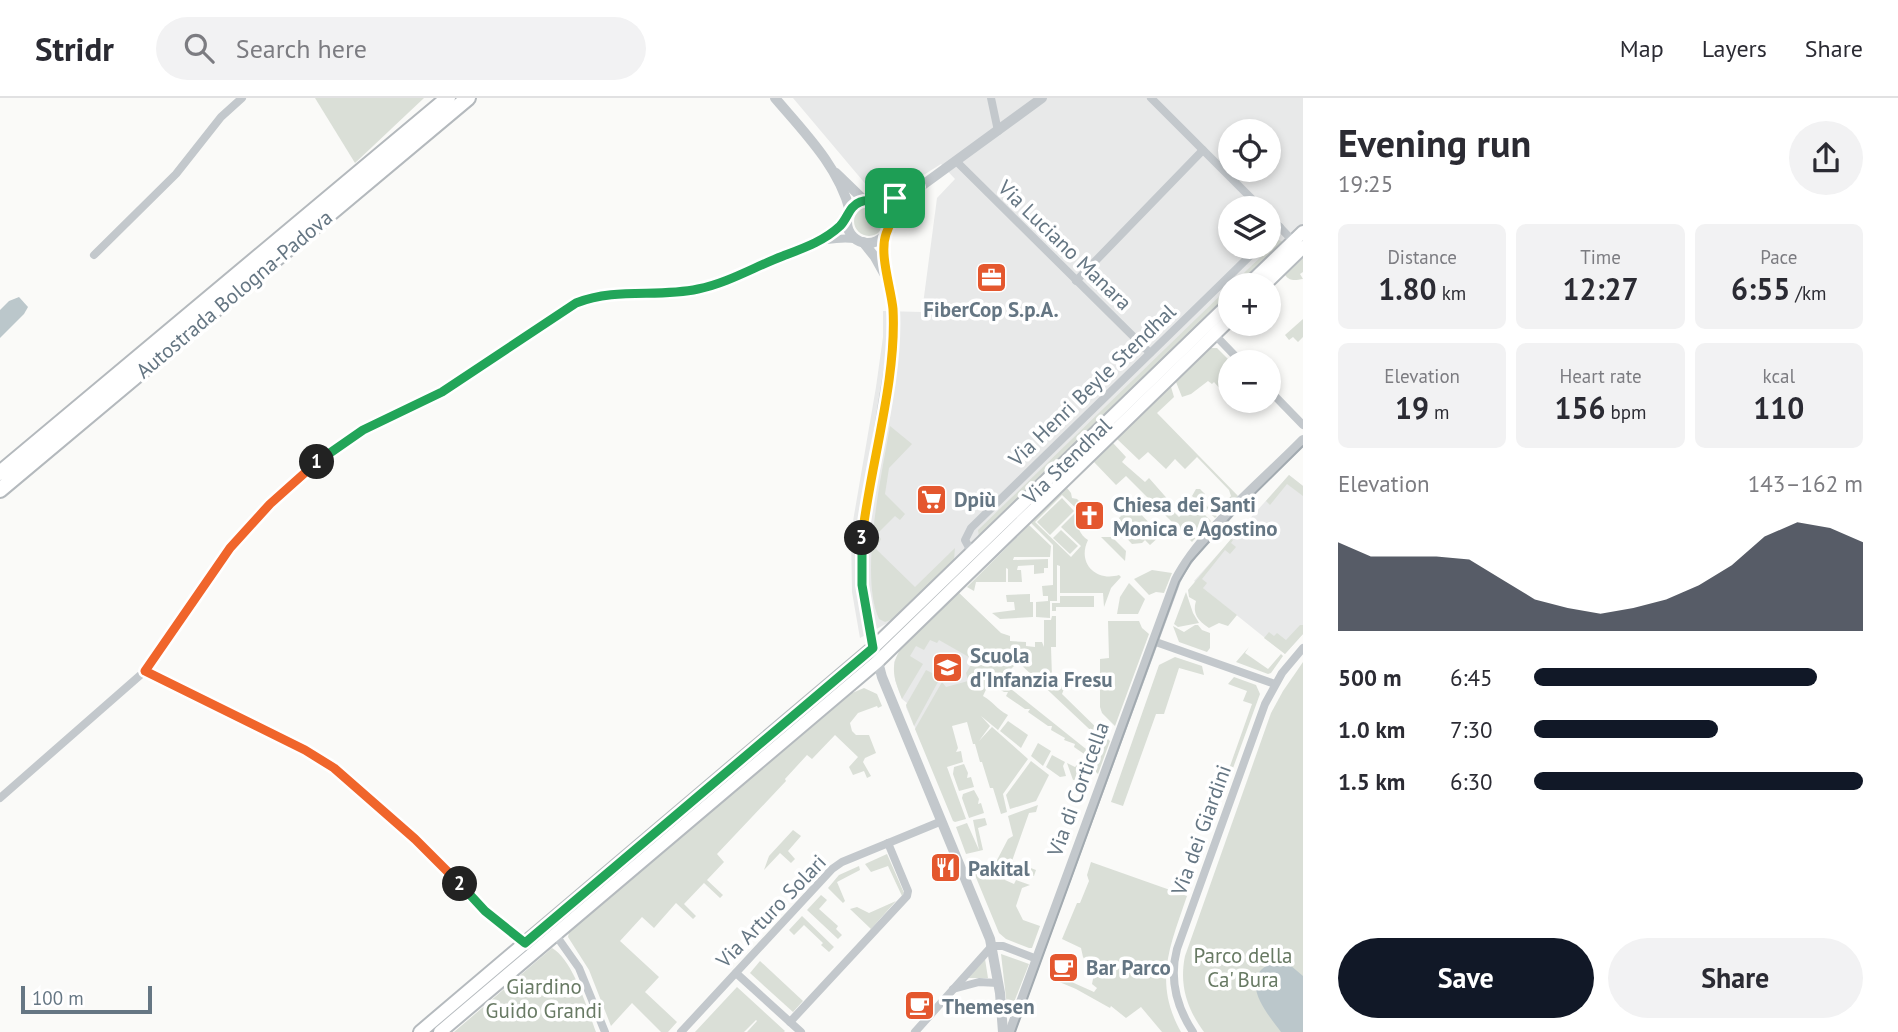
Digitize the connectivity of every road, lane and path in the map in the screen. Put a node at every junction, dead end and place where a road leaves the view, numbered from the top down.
1 (242, 98) edge
2 (448, 98) edge
3 (468, 98) edge
4 (775, 98) edge
5 (991, 98) edge
6 (1042, 98) edge
7 (1151, 98) edge
8 (998, 131) junction
9 (1203, 150) junction
10 (956, 161) junction
11 (828, 165) junction
12 (919, 187) junction
13 (1249, 196) edge
14 (865, 201) junction
15 (881, 204) junction
16 (848, 215) junction
17 (890, 220) junction
18 (1281, 228) edge
19 (885, 235) junction
20 (1300, 240) edge
21 (859, 241) junction
22 (819, 242) junction
23 (94, 255) dead end
24 (1247, 259) edge
25 (1262, 273) edge
26 (1274, 273) edge
27 (1076, 281) junction
28 (888, 282) junction
29 (1218, 315) edge
30 (1218, 330) edge
31 (1214, 334) junction
32 (1229, 350) edge
33 (1150, 353) junction
34 (1281, 402) edge
35 (1303, 425) edge
36 (1303, 440) edge
37 (0, 473) edge
38 (0, 490) edge
39 (972, 554) junction
40 (1153, 641) junction
41 (873, 648) junction
42 (1303, 648) edge
43 (877, 662) junction
44 (145, 671) junction
45 (1275, 684) junction
46 (0, 798) edge
47 (942, 821) junction
48 (888, 843) junction
49 (555, 934) junction
50 (525, 943) junction
51 (992, 946) junction
52 (1037, 959) junction
53 (736, 972) junction
54 (998, 983) junction
55 (953, 989) junction
56 (790, 1022) junction
57 (420, 1032) edge
58 (440, 1032) edge
59 (606, 1032) edge
60 (681, 1032) edge
61 (801, 1032) edge
62 (915, 1032) edge
63 (1003, 1032) edge
64 (1010, 1032) edge
65 (1193, 1032) edge

1 - 23 street
2 - 37 highway, Autostrada Bologna-Padova
3 - 38 highway, Autostrada Bologna-Padova
4 - 11 street
5 - 8 street
6 - 8 street
7 - 9 street
8 - 10 street
9 - 13 street
9 - 27 street
10 - 12 street
10 - 27 street, Via Luciano Manara
11 - 14 street
11 - 16 street
12 - 15 street
12 - 17 street
14 - 15 street
14 - 16 street
15 - 17 street
16 - 21 street
16 - 22 street
17 - 19 street
18 - 20 street
19 - 21 street
19 - 28 street
20 - 25 main road
20 - 26 main road
21 - 22 street
21 - 28 street
22 - 44 street
24 - 33 street, Via Henri Beyle Stendhal
27 - 33 street, Via Luciano Manara
28 - 41 street
29 - 39 main road, Via Stendhal
30 - 31 main road, Via Stendhal
31 - 32 street
31 - 43 main road, Via Stendhal
33 - 39 street, Via Henri Beyle Stendhal
34 - 35 street
36 - 40 street, Via di Corticella
39 - 41 main road, Via Stendhal
40 - 45 street
40 - 52 street, Via di Corticella
41 - 43 street
41 - 50 main road, Via Stendhal
42 - 45 street, Via dei Giardini
43 - 47 street
43 - 49 main road, Via Stendhal
44 - 46 street
44 - 50 street
45 - 65 street, Via dei Giardini
47 - 48 street, Via Arturo Solari
47 - 51 street
48 - 53 street, Via Arturo Solari
48 - 56 street
49 - 58 main road, Via Stendhal
49 - 59 street
50 - 57 main road, Via Stendhal
51 - 52 street
51 - 54 street
51 - 55 street
52 - 64 street, Via di Corticella
53 - 56 street
53 - 60 street, Via Arturo Solari
54 - 55 street
54 - 63 street
55 - 62 street
56 - 61 street

